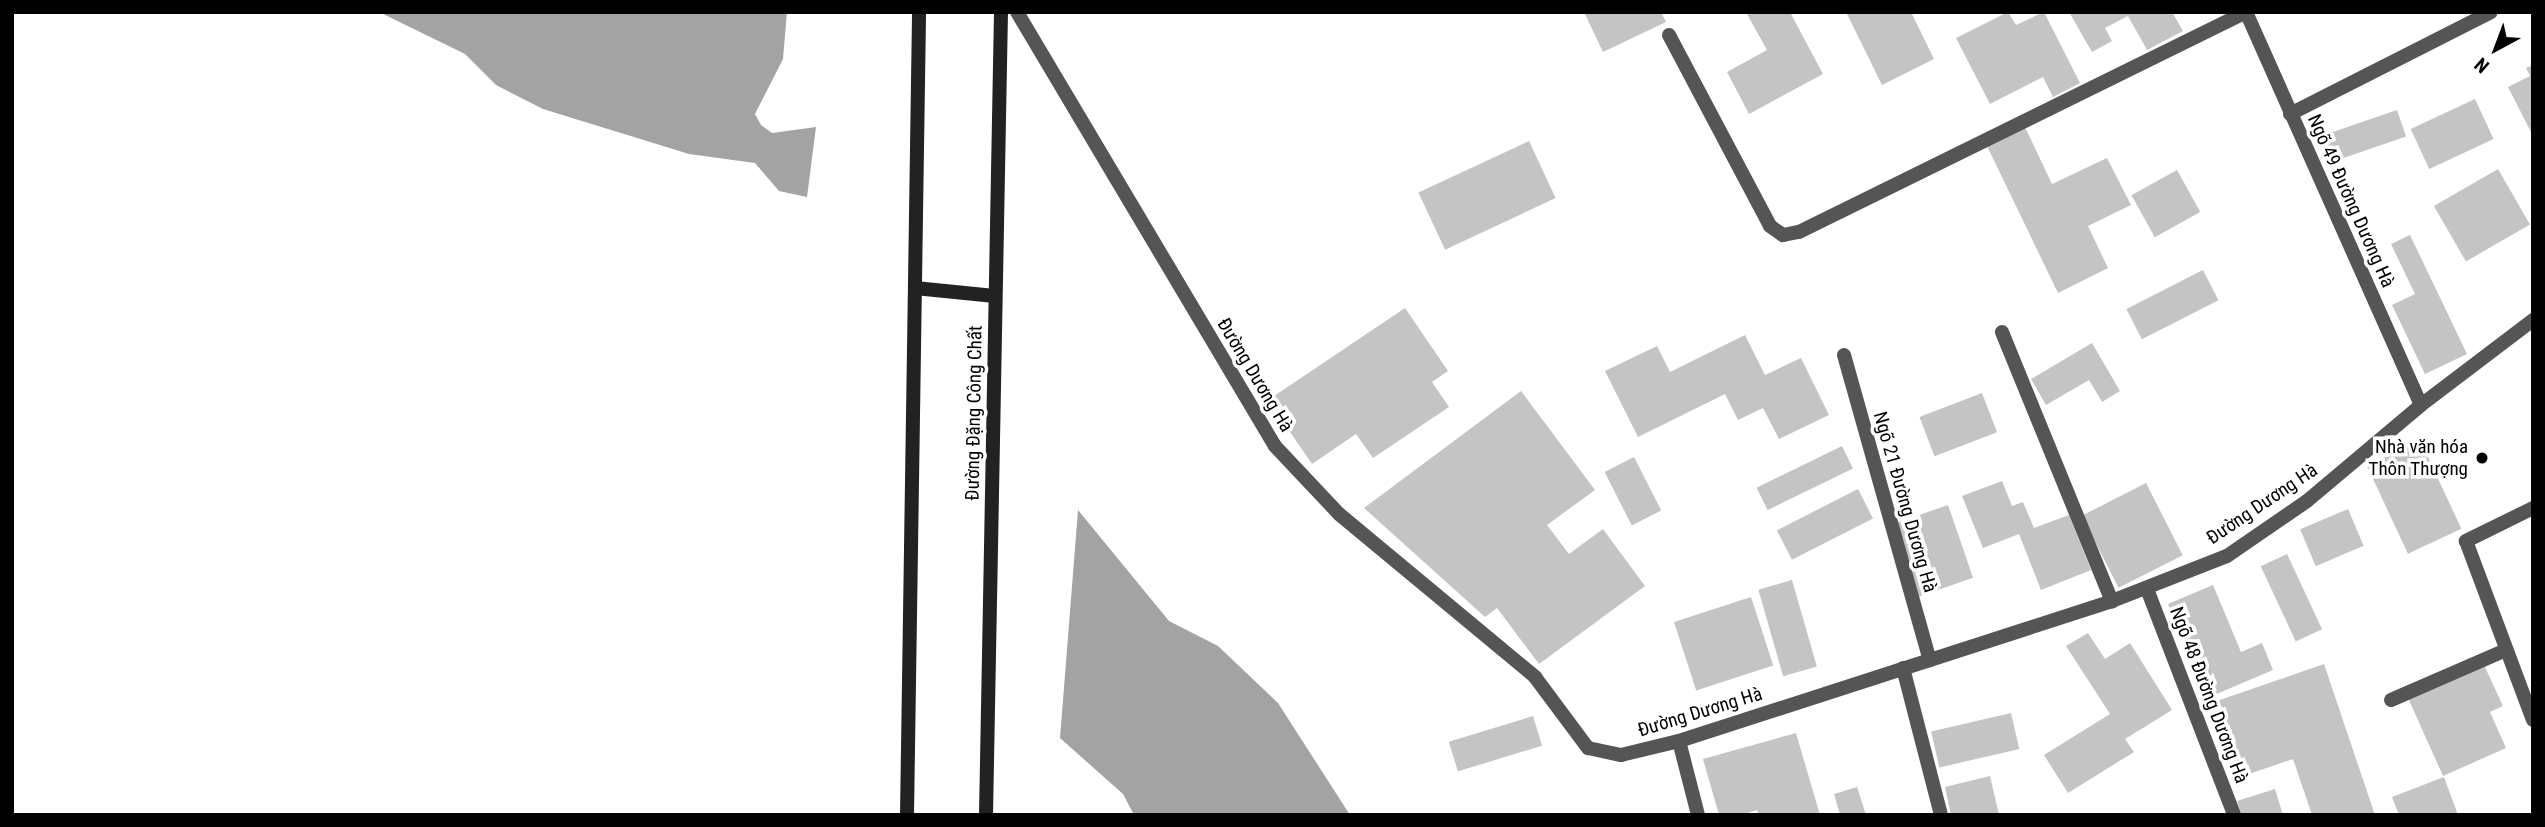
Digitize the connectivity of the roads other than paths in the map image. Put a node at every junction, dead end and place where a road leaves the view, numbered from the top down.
1 (919, 12) edge
2 (1001, 12) edge
3 (1017, 12) edge
4 (2246, 12) edge
5 (2491, 12) edge
6 (1669, 36) dead end
7 (2290, 114) junction
8 (915, 288) junction
9 (995, 296) junction
10 (2533, 320) edge
11 (2002, 332) dead end
12 (1844, 355) dead end
13 (2421, 405) junction
14 (2533, 509) edge
15 (2147, 589) junction
16 (2112, 601) junction
17 (2507, 650) junction
18 (1930, 660) junction
19 (1903, 668) junction
20 (2391, 701) dead end
21 (2533, 720) edge
22 (1679, 741) junction
23 (906, 815) edge
24 (986, 815) edge
25 (1698, 815) edge
26 (1941, 815) edge
27 (2234, 815) edge

1 - 8 main road
2 - 9 main road, Đường Đặng Công Chất
3 - 22 street, Đường Dương Hà
4 - 6 street
4 - 7 street, Ngõ 49 Đường Dương Hà
5 - 7 street
7 - 13 street, Ngõ 49 Đường Dương Hà
8 - 9 main road
8 - 23 main road
9 - 24 main road, Đường Đặng Công Chất
10 - 13 street, Đường Dương Hà
11 - 16 street
12 - 18 street, Ngõ 21 Đường Dương Hà
13 - 15 street, Đường Dương Hà
14 - 17 street
15 - 16 street, Đường Dương Hà
15 - 27 street, Ngõ 48 Đường Dương Hà
16 - 18 street, Đường Dương Hà
17 - 20 street
17 - 21 street
18 - 19 street, Đường Dương Hà
19 - 22 street, Đường Dương Hà
19 - 26 street
22 - 25 street

